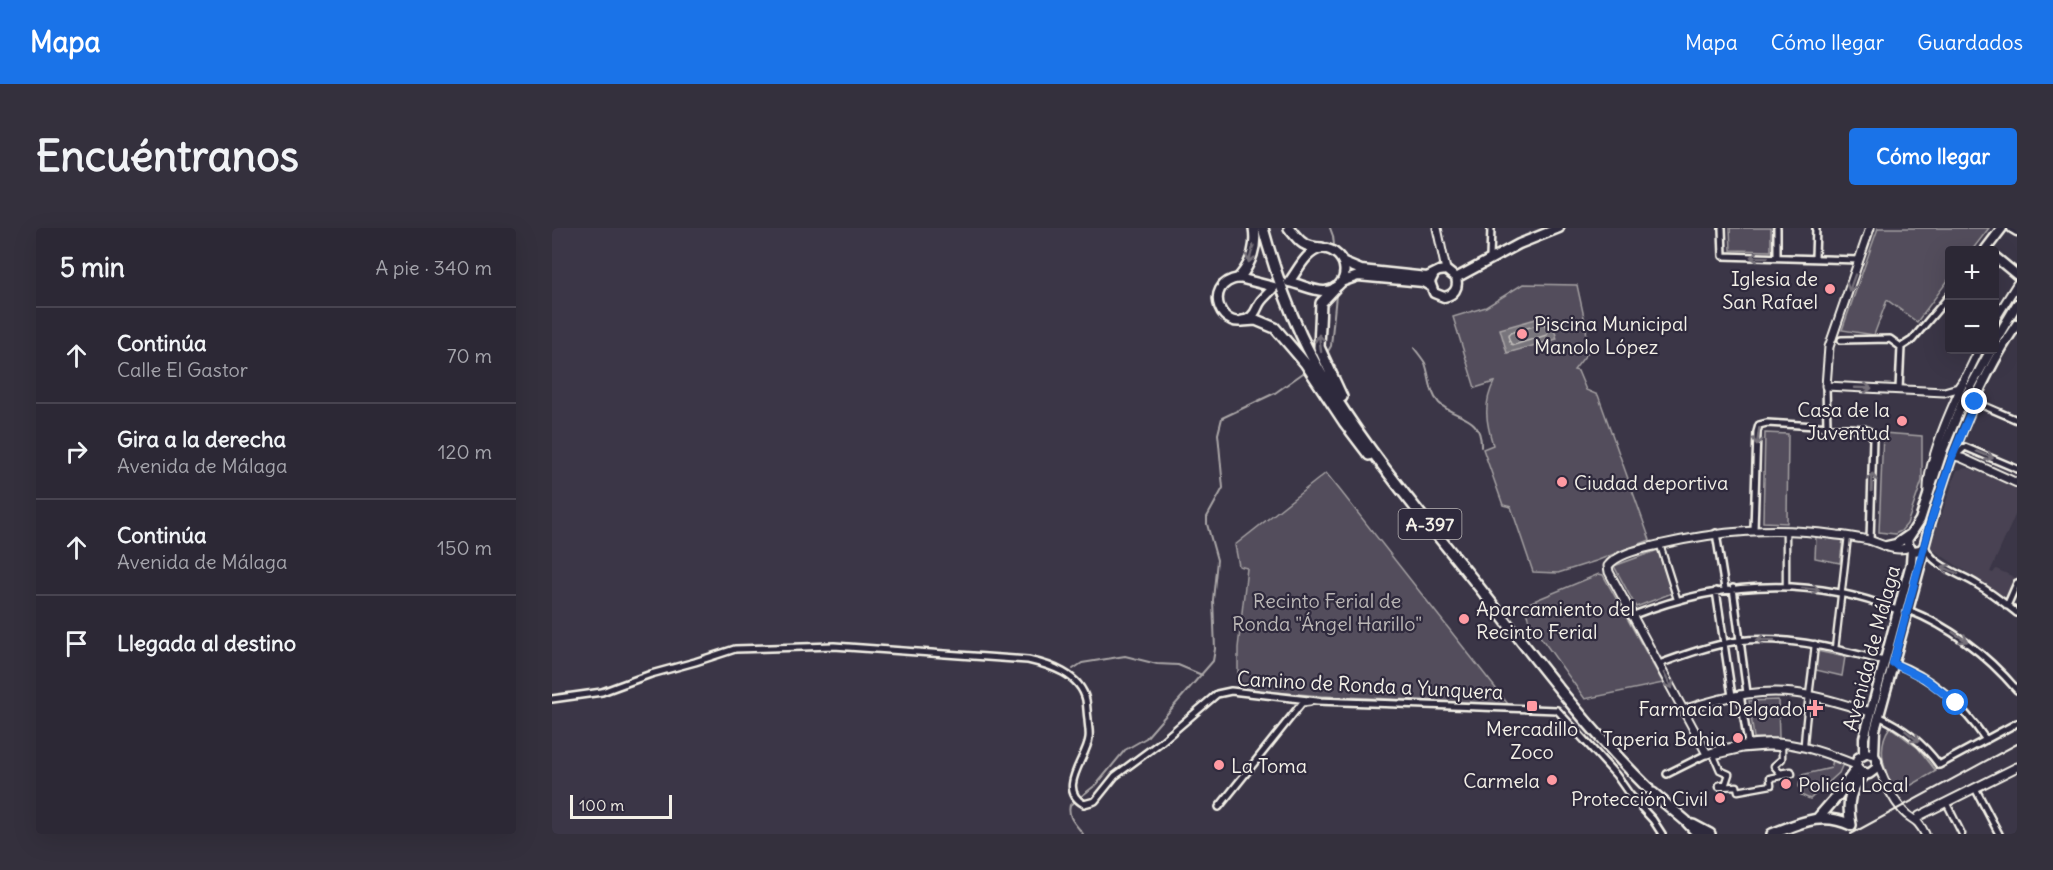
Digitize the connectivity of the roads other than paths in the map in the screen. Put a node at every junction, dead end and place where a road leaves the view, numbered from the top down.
1 (1254, 228) edge
2 (1263, 228) edge
3 (1288, 228) edge
4 (1437, 228) edge
5 (1491, 228) edge
6 (1559, 228) edge
7 (1722, 228) edge
8 (1777, 228) edge
9 (1816, 228) edge
10 (1870, 228) edge
11 (2002, 228) edge
12 (2012, 228) edge
13 (1549, 230) edge
14 (2017, 231) edge
15 (1989, 246) edge
16 (1322, 248) junction
17 (1777, 257) junction
18 (1815, 257) junction
19 (1490, 258) junction
20 (1999, 259) edge
21 (1859, 260) junction
22 (1303, 262) junction
23 (1344, 263) junction
24 (1446, 270) junction
25 (1434, 274) junction
26 (2017, 275) edge
27 (1239, 278) junction
28 (1456, 278) junction
29 (1251, 282) junction
30 (2017, 284) edge
31 (1338, 285) junction
32 (1430, 286) junction
33 (1310, 287) junction
34 (1946, 300) edge
35 (1260, 302) junction
36 (2017, 304) edge
37 (1999, 314) edge
38 (1242, 321) junction
39 (2017, 324) edge
40 (1999, 336) edge
41 (1841, 340) dead end
42 (1901, 346) junction
43 (1977, 354) edge
44 (1989, 354) edge
45 (1967, 375) junction
46 (1826, 386) junction
47 (1899, 389) junction
48 (1944, 392) junction
49 (1975, 402) junction
50 (1953, 406) junction
51 (2017, 420) edge
52 (1827, 426) junction
53 (1954, 456) junction
54 (2017, 469) edge
55 (2017, 483) edge
56 (1928, 498) junction
57 (1422, 515) junction
58 (1919, 523) junction
59 (1754, 530) junction
60 (1786, 530) junction
61 (1716, 533) junction
62 (1913, 534) junction
63 (1848, 536) junction
64 (1870, 541) junction
65 (1660, 545) junction
66 (1924, 545) junction
67 (1887, 546) junction
68 (1910, 549) junction
69 (1450, 551) junction
70 (2017, 583) edge
71 (1786, 587) junction
72 (1733, 588) junction
73 (1725, 589) junction
74 (1716, 591) junction
75 (1841, 594) junction
76 (1677, 599) junction
77 (2007, 606) junction
78 (1897, 610) junction
79 (1908, 610) junction
80 (2017, 613) edge
81 (1631, 616) junction
82 (1740, 641) junction
83 (1724, 644) junction
84 (1815, 644) junction
85 (1835, 649) junction
86 (1888, 662) junction
87 (1659, 664) junction
88 (2017, 690) edge
89 (1744, 694) junction
90 (1810, 695) junction
91 (1732, 696) junction
92 (552, 699) edge
93 (1317, 701) junction
94 (1683, 710) junction
95 (1874, 714) junction
96 (2017, 723) edge
97 (1986, 740) junction
98 (1748, 743) junction
99 (1804, 746) junction
100 (1707, 754) junction
101 (1864, 754) junction
102 (1874, 755) junction
103 (1782, 759) joint
104 (1878, 765) junction
105 (2017, 767) edge
106 (1863, 770) junction
107 (1667, 774) dead end
108 (1882, 777) junction
109 (1975, 788) junction
110 (1946, 802) junction
111 (1219, 807) dead end
112 (1818, 818) junction
113 (1917, 820) junction
114 (1686, 821) junction
115 (1698, 832) edge
116 (1662, 834) edge
117 (1710, 834) edge
118 (1772, 834) edge
119 (1925, 834) edge
120 (1962, 834) edge
121 (1999, 834) edge

1 -> 27 main road
2 - 57 main road, A-397
3 - 16 main road
4 - 24 street
5 - 19 street
6 - 13 main road
17 -> 7 street
8 - 17 street
9 - 18 street
10 - 21 street
11 - 15 main road
12 - 14 main road
13 - 19 main road
16 - 22 main road
16 - 23 main road
17 - 18 street
18 - 21 street
19 - 28 main road
20 - 26 main road
21 -> 46 street
22 - 33 main road
22 - 33 main road
23 - 25 main road
23 - 31 main road
24 - 25 main road
24 - 28 main road
25 - 32 main road
27 - 29 main road
27 - 38 main road
28 - 32 main road
29 - 35 main road
29 - 35 main road
30 - 37 street
31 - 32 main road
31 - 33 main road
69 -> 31 main road
34 - 42 street
35 - 38 main road
36 - 40 main road
38 - 57 main road
39 - 49 main road, Avenida de Málaga
41 - 42 street
42 - 47 street
43 - 45 street
44 - 56 main road
45 - 48 street
45 - 50 street
46 -> 47 street
46 - 52 street
47 - 48 street
48 - 50 street
49 - 51 street
49 - 53 main road, Avenida de Málaga
50 - 56 street
52 -> 59 street
64 -> 52 street
53 -> 54 street
53 - 55 street
53 - 66 main road, Avenida de Málaga
56 - 58 main road
57 - 69 main road, A-397
58 - 62 main road
58 - 67 main road
59 - 60 street
59 - 61 street
60 - 63 street
60 - 71 street
61 - 65 street
61 - 73 street
62 - 66 main road
62 - 68 main road
63 - 64 street
63 - 75 street
64 - 67 street
65 - 76 street
65 - 81 street
66 - 68 main road
77 -> 66 street
66 - 79 main road, Avenida de Málaga
67 - 68 street
68 - 78 main road, Avenida de Málaga
69 - 114 main road, A-397
70 - 77 street
71 - 72 street
71 -> 75 street
72 - 73 street
72 - 82 street
73 - 74 street
74 - 76 street
74 - 83 street
75 - 78 street
75 - 85 street
76 - 81 street
77 - 80 street
78 - 86 main road, Avenida de Málaga
79 - 86 main road, Avenida de Málaga
79 -> 88 street
81 - 87 street
82 - 83 street
84 -> 82 street
82 - 89 street
83 - 87 street
83 - 91 street
84 - 85 street
84 - 90 street
85 - 86 street
86 - 95 main road, Avenida de Málaga
86 - 97 street
87 -> 94 street
89 - 90 street
89 - 91 street
89 - 98 street
90 - 95 street
90 - 99 street
91 - 94 street
92 - 93 street, Camino de Ronda a Yunquera
93 - 111 street
93 - 116 street, Camino de Ronda a Yunquera
94 - 100 street
95 -> 97 street
95 - 101 main road, Avenida de Málaga
95 - 102 main road, Avenida de Málaga
96 - 97 street
98 - 99 street
98 - 100 street
99 - 106 street
100 - 107 street
101 - 102 main road
101 - 106 main road
102 - 104 main road
103 - 103 street
104 - 106 main road
104 - 108 street
105 - 109 street
106 - 108 street
106 - 112 main road
106 - 112 main road
108 - 113 street
109 - 110 street
109 - 121 street
110 - 113 street
110 - 120 street
112 - 118 main road
113 - 119 street
114 - 115 main road
114 - 117 main road

